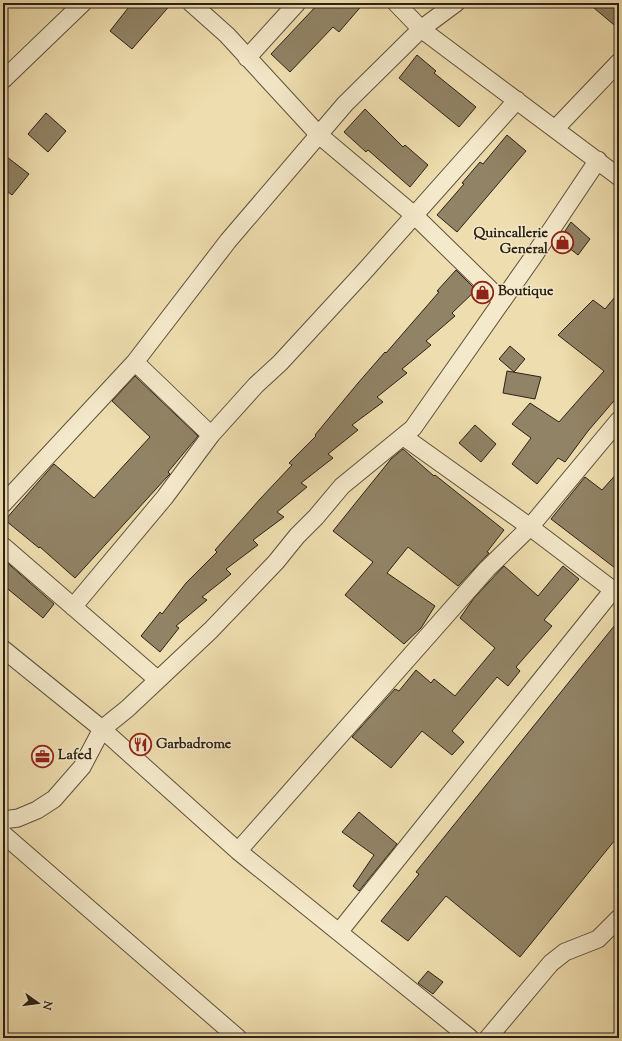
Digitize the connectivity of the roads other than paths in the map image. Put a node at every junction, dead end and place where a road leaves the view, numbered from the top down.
1 (83, 3) edge
2 (190, 3) edge
3 (297, 3) edge
4 (396, 3) edge
5 (456, 3) edge
6 (421, 28) junction
7 (247, 58) junction
8 (619, 62) edge
9 (3, 80) edge
10 (517, 100) junction
11 (555, 129) junction
12 (319, 135) junction
13 (598, 160) junction
14 (619, 177) edge
15 (414, 215) junction
16 (502, 301) junction
17 (135, 362) junction
18 (619, 420) edge
19 (211, 436) junction
20 (404, 437) junction
21 (3, 504) edge
22 (530, 527) junction
23 (3, 546) edge
24 (616, 591) edge
25 (73, 607) junction
26 (3, 649) edge
27 (158, 680) junction
28 (102, 729) junction
29 (3, 820) edge
30 (3, 834) edge
31 (238, 850) junction
32 (617, 925) edge
33 (339, 932) junction
34 (238, 1038) edge
35 (470, 1038) edge
36 (488, 1038) edge

1 - 9 street
2 - 7 street
3 - 7 street
4 - 6 street
5 - 6 street
6 - 10 street
6 - 12 street
7 - 12 street
8 - 11 street
10 - 11 street
10 - 15 street
11 - 13 street
12 - 15 street
12 - 17 street
13 - 14 street
13 - 16 street
15 - 16 street
15 - 19 street
16 - 20 street
17 - 19 street
17 - 21 street
18 - 22 street
19 - 25 street
20 - 22 street
20 - 27 street
22 - 24 street
22 - 31 street
23 - 25 street
24 - 33 street
25 - 27 street
26 - 28 street
27 - 28 street
28 - 29 street
28 - 31 street
30 - 34 street
31 - 33 street
32 - 36 street
33 - 35 street

